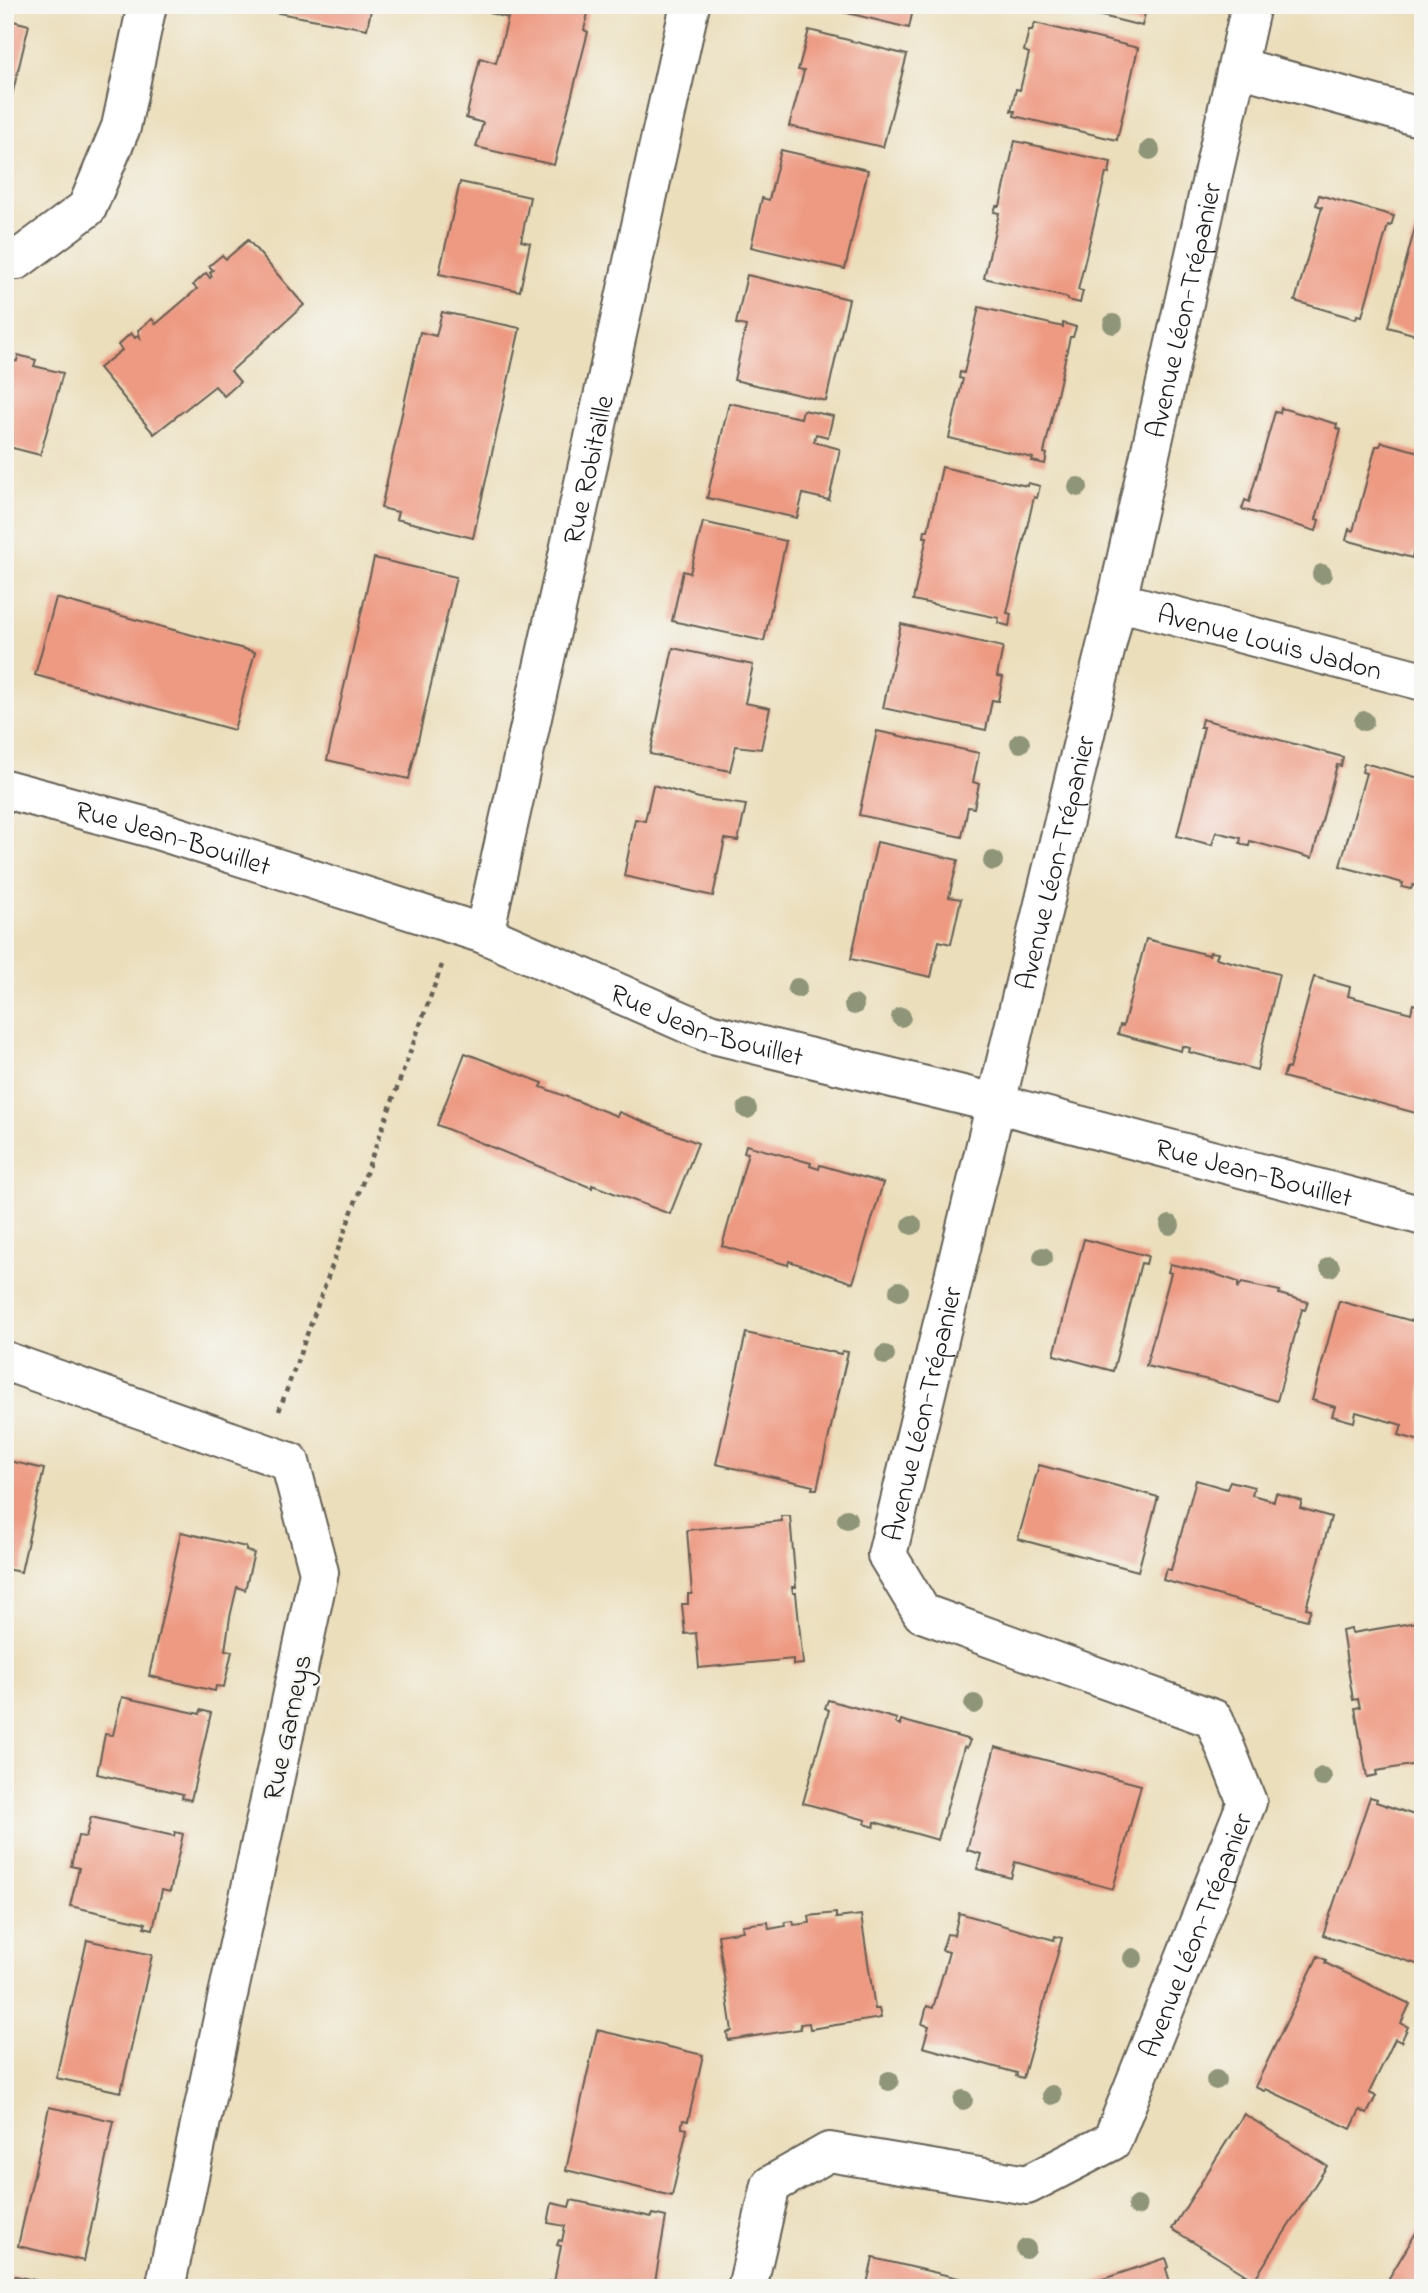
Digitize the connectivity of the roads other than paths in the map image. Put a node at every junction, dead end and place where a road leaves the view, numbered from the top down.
1 (147, 5) edge
2 (690, 5) edge
3 (1251, 5) edge
4 (1238, 67) junction
5 (1423, 118) edge
6 (5, 257) edge
7 (1117, 601) junction
8 (1423, 681) edge
9 (5, 789) edge
10 (470, 930) junction
11 (995, 1103) junction
12 (1423, 1216) edge
13 (5, 1362) edge
14 (165, 2288) edge
15 (747, 2288) edge

1 - 6 street
2 - 10 street, Rue Robitaille
3 - 4 street, Avenue Léon-Trépanier
4 - 5 street
4 - 7 street, Avenue Léon-Trépanier
7 - 8 street, Avenue Louis Jadon
7 - 11 street, Avenue Léon-Trépanier
9 - 10 street, Rue Jean-Bouillet
10 - 11 street, Rue Jean-Bouillet
11 - 12 street, Rue Jean-Bouillet
11 - 15 street, Avenue Léon-Trépanier
13 - 14 street, Rue Garneys

